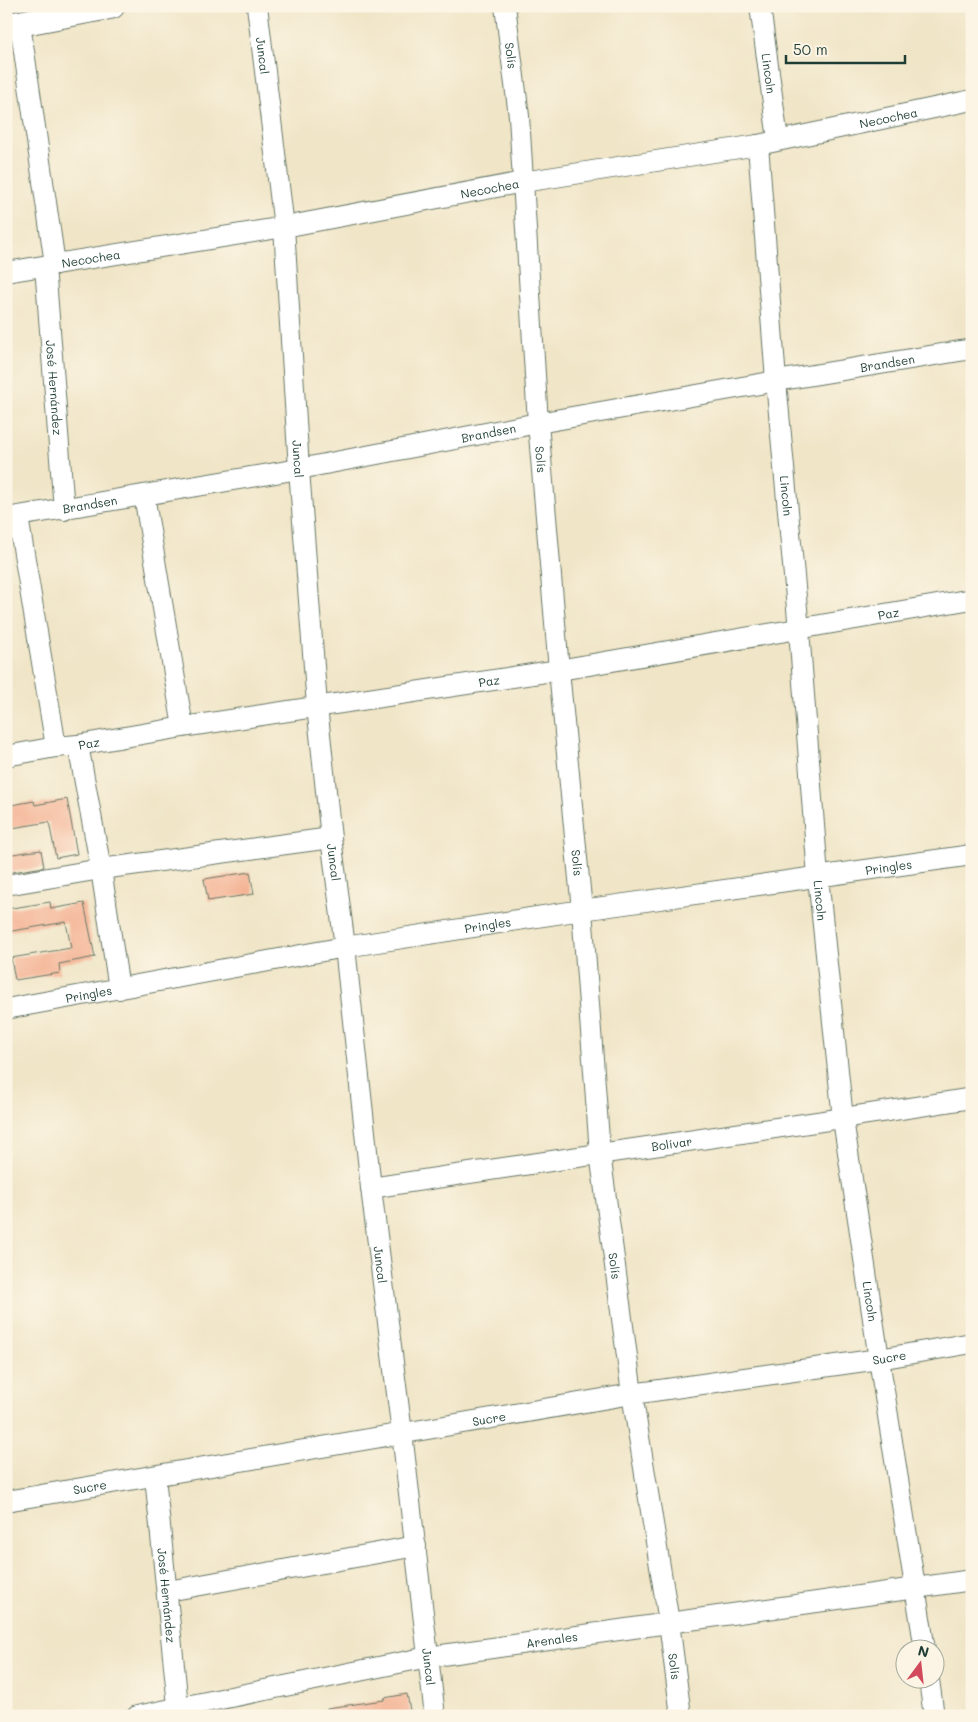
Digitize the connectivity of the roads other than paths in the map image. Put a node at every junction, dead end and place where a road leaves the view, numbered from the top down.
1 (112, 6) edge
2 (257, 6) edge
3 (505, 6) edge
4 (760, 6) edge
5 (13, 25) edge
6 (972, 100) edge
7 (778, 140) junction
8 (758, 145) junction
9 (522, 182) junction
10 (284, 227) junction
11 (50, 265) junction
12 (6, 272) edge
13 (972, 348) edge
14 (776, 381) junction
15 (538, 424) junction
16 (299, 469) junction
17 (144, 495) junction
18 (64, 510) junction
19 (12, 518) edge
20 (972, 599) edge
21 (799, 630) junction
22 (558, 670) junction
23 (318, 706) junction
24 (183, 727) junction
25 (78, 746) junction
26 (56, 747) junction
27 (6, 756) edge
28 (331, 838) junction
29 (972, 855) edge
30 (101, 869) junction
31 (818, 877) junction
32 (6, 885) edge
33 (582, 910) junction
34 (345, 947) junction
35 (120, 989) junction
36 (6, 1009) edge
37 (972, 1098) edge
38 (843, 1119) junction
39 (600, 1153) junction
40 (371, 1188) junction
41 (972, 1343) edge
42 (879, 1359) junction
43 (632, 1394) junction
44 (402, 1433) junction
45 (155, 1476) junction
46 (6, 1501) edge
47 (416, 1546) junction
48 (972, 1580) edge
49 (916, 1588) junction
50 (168, 1591) junction
51 (669, 1622) junction
52 (924, 1640) edge
53 (428, 1657) junction
54 (930, 1690) edge
55 (178, 1712) edge
56 (137, 1716) edge
57 (435, 1716) edge
58 (682, 1716) edge
59 (934, 1716) edge

1 - 5 main road
2 - 10 street, Juncal
3 - 9 street, Solís
4 - 7 street, Lincoln
5 - 11 street, José Hernández
6 - 7 street, Necochea
7 - 8 street, Necochea
8 - 9 street, Necochea
8 - 14 street, Lincoln
9 - 10 street, Necochea
9 - 15 street, Solís
10 - 11 street, Necochea
10 - 16 street, Juncal
11 - 12 street, Necochea
11 - 18 street, José Hernández
13 - 14 street, Brandsen
14 - 15 street, Brandsen
14 - 21 street, Lincoln
15 - 16 street, Brandsen
15 - 22 street, Solís
16 - 17 street, Brandsen
16 - 23 street, Juncal
17 - 18 street, Brandsen
17 - 24 street
18 - 19 street, Brandsen
19 - 26 street
20 - 21 street, Paz
21 - 22 street, Paz
21 - 31 street, Lincoln
22 - 23 street, Paz
22 - 33 street, Solís
23 - 24 street, Paz
23 - 28 street, Juncal
24 - 25 street, Paz
25 - 26 street, Paz
25 - 30 street
26 - 27 street, Paz
28 - 30 street
28 - 34 street, Juncal
29 - 31 street, Pringles
30 - 32 street
30 - 35 street
31 - 33 street, Pringles
31 - 38 street, Lincoln
33 - 34 street, Pringles
33 - 39 street, Solís
34 - 35 street, Pringles
34 - 40 street, Juncal
35 - 36 street, Pringles
37 - 38 street, Bolívar
38 - 39 street, Bolívar
38 - 42 street, Lincoln
39 - 40 street, Bolívar
39 - 43 street, Solís
40 - 44 street, Juncal
41 - 42 street, Sucre
42 - 43 street, Sucre
42 - 49 street, Lincoln
43 - 44 street, Sucre
43 - 51 street, Solís
44 - 45 street, Sucre
44 - 47 street, Juncal
45 - 46 street, Sucre
45 - 50 street, José Hernández
47 - 50 street
47 - 53 street, Juncal
48 - 49 street, Arenales
49 - 51 street, Arenales
49 - 52 street, Lincoln
50 - 55 street, José Hernández
51 - 53 street, Arenales
51 - 58 street, Solís
53 - 55 street, Arenales
53 - 57 street, Juncal
54 - 59 street
55 - 56 street, Arenales

